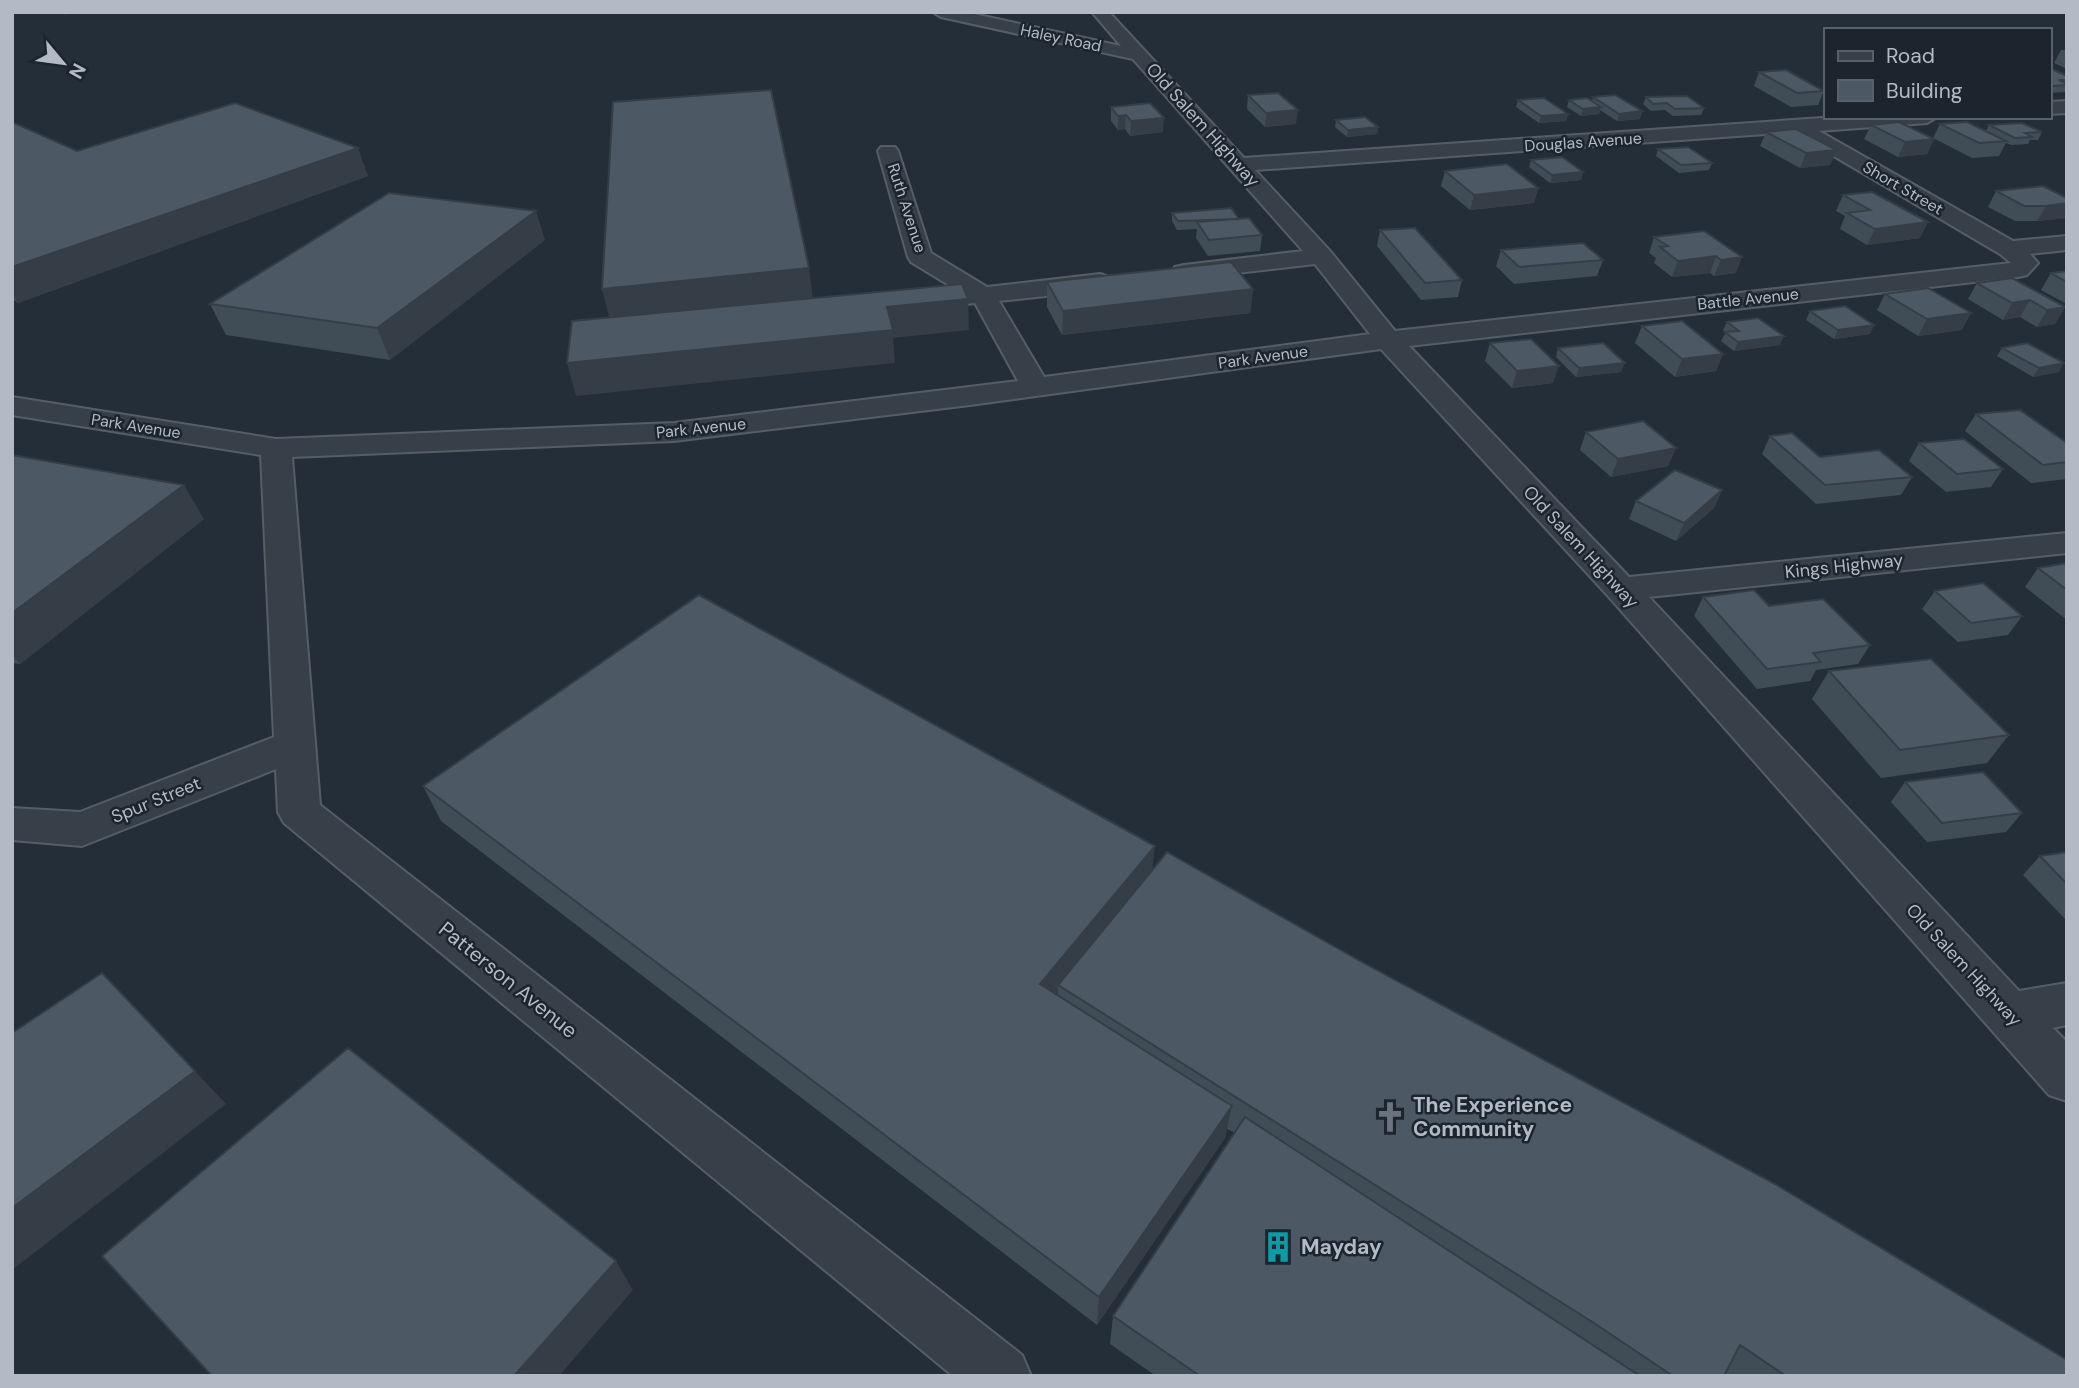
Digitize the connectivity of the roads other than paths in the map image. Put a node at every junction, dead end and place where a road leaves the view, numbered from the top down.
1 (941, 12) edge
2 (1100, 12) edge
3 (1139, 55) junction
4 (1901, 119) edge
5 (1798, 127) junction
6 (888, 150) dead end
7 (1238, 165) junction
8 (2067, 243) edge
9 (2009, 249) junction
10 (1321, 256) junction
11 (1159, 275) edge
12 (1118, 279) edge
13 (983, 295) junction
14 (889, 304) edge
15 (1388, 340) junction
16 (1035, 386) junction
17 (12, 406) edge
18 (275, 449) junction
19 (2067, 543) edge
20 (1621, 589) junction
21 (295, 746) junction
22 (12, 824) edge
23 (2067, 1004) edge
24 (2010, 1014) junction
25 (2067, 1078) edge
26 (1001, 1376) edge

1 - 3 street, Haley Road
2 - 3 street, Old Salem Highway
3 - 7 street, Old Salem Highway
4 - 5 street, Douglas Avenue
5 - 7 street, Douglas Avenue
5 - 9 street, Short Street
6 - 13 street, Ruth Avenue
7 - 10 street, Old Salem Highway
8 - 9 street
9 - 15 street, Battle Avenue
10 - 11 street
10 - 15 street, Old Salem Highway
12 - 13 street
13 - 14 street
13 - 16 street, Ruth Avenue
15 - 16 street, Park Avenue
15 - 20 street, Old Salem Highway
16 - 18 street, Park Avenue
17 - 18 street, Park Avenue
18 - 21 street, Patterson Avenue
19 - 20 street, Kings Highway
20 - 24 street, Old Salem Highway
21 - 22 street, Spur Street
21 - 26 street, Patterson Avenue
23 - 24 street
24 - 25 street, Old Salem Highway

